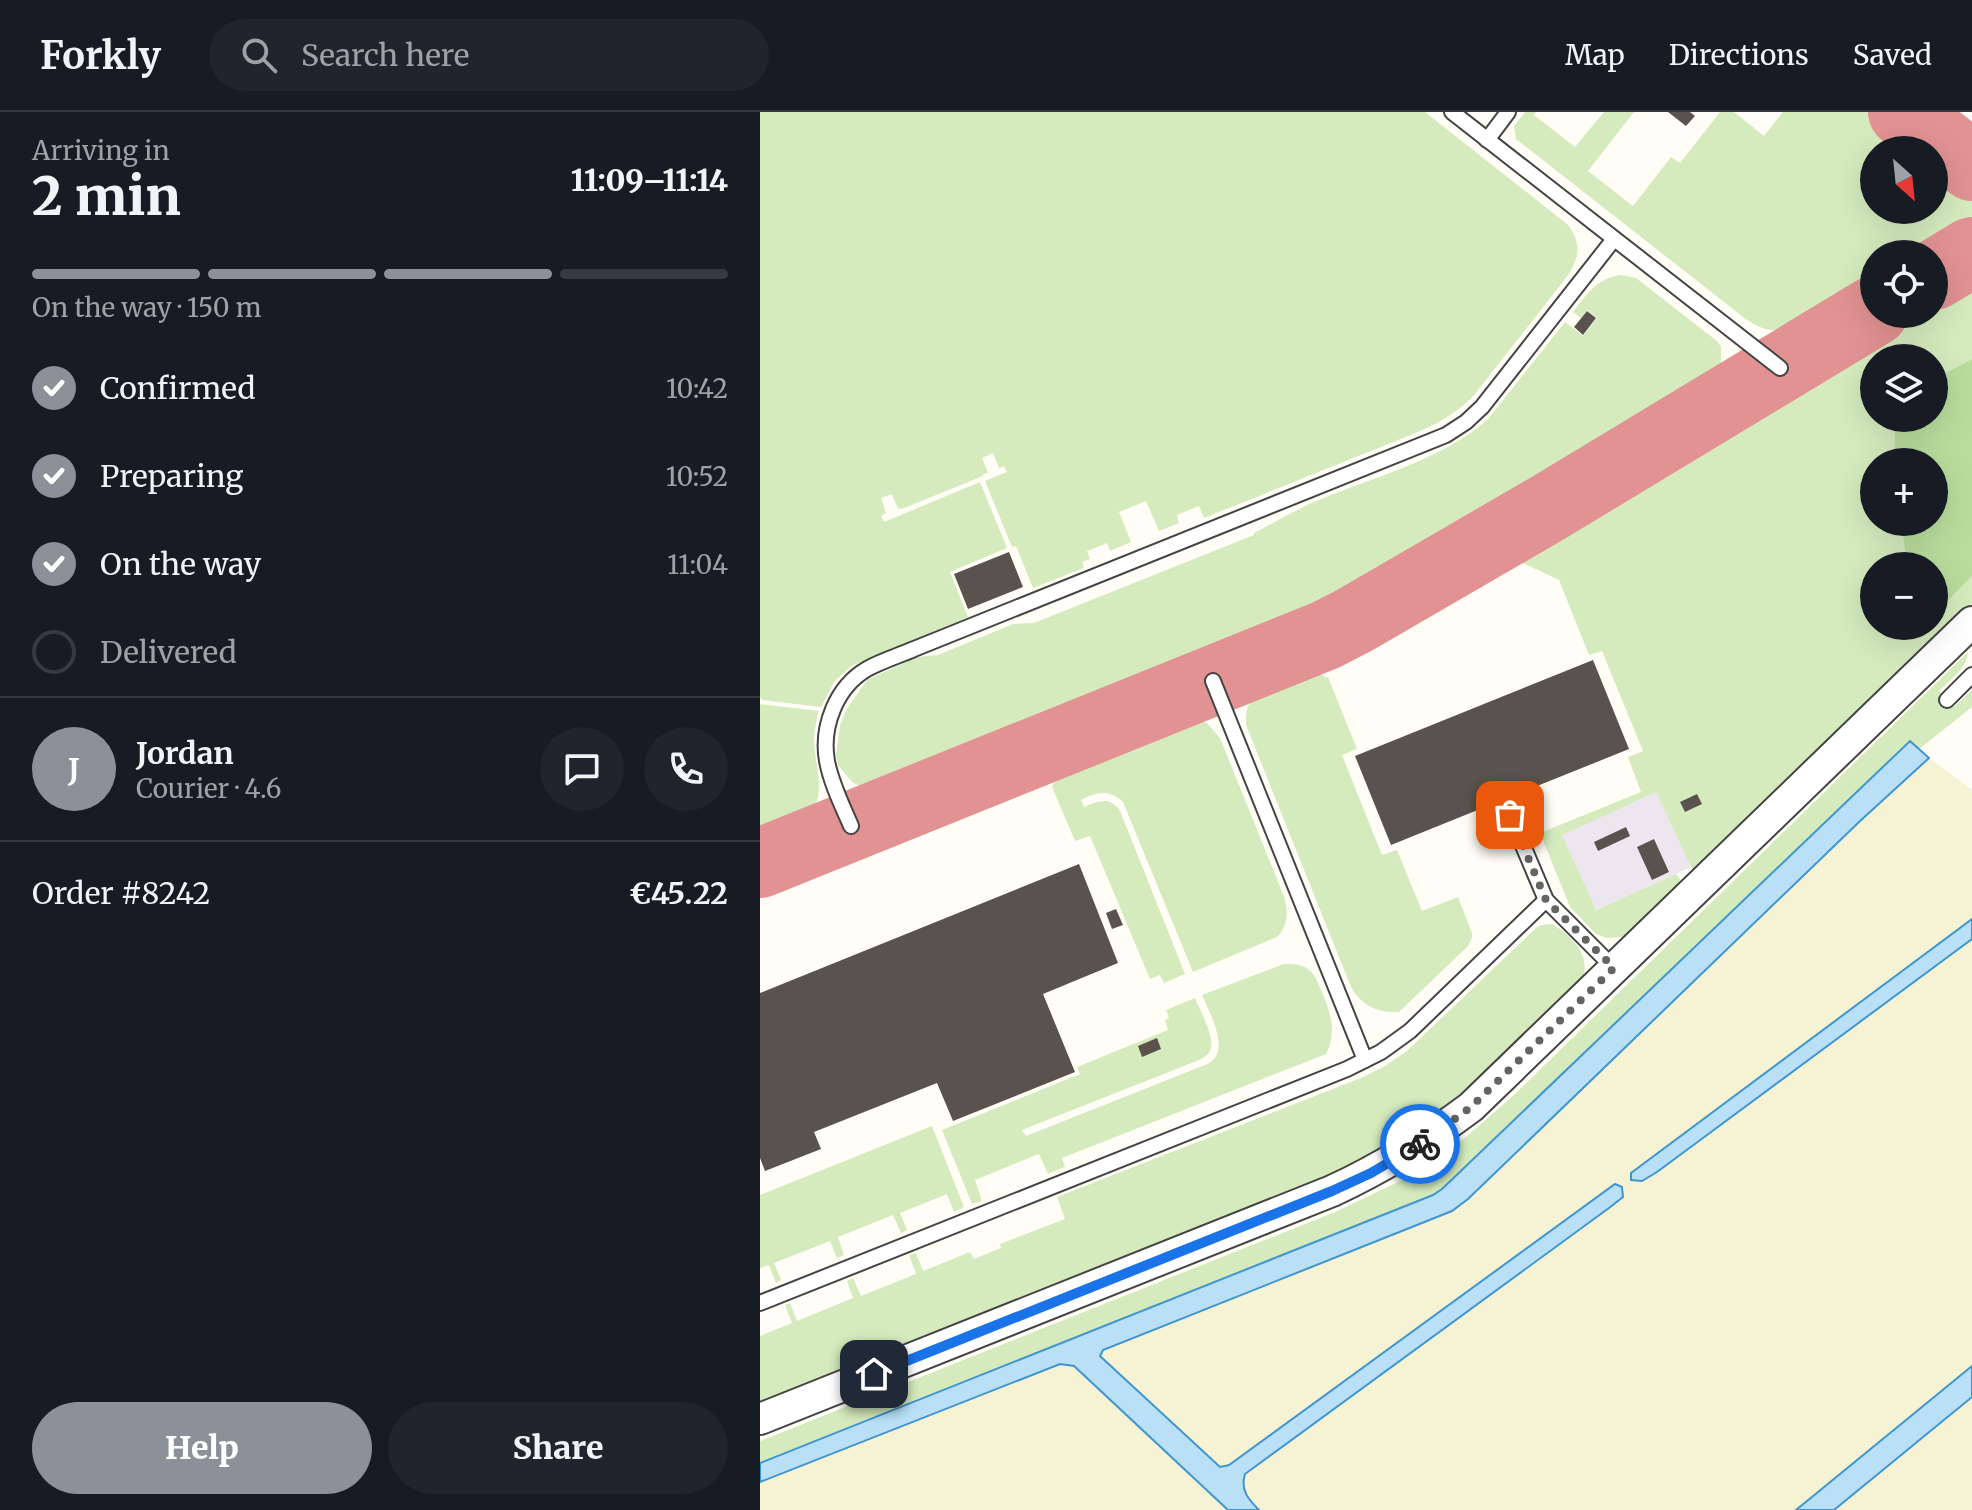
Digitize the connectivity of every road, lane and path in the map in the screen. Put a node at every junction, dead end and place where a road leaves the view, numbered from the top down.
1 (1452, 112) edge
2 (1508, 112) edge
3 (1487, 140) junction
4 (1614, 239) junction
5 (1780, 368) dead end
6 (1969, 630) edge
7 (1972, 675) edge
8 (1213, 681) dead end
9 (1947, 700) dead end
10 (1510, 815) dead end
11 (851, 826) dead end
12 (1546, 900) junction
13 (1614, 968) junction
14 (1365, 1060) junction
15 (760, 1303) edge
16 (760, 1419) edge

1 - 3 lane
2 - 3 lane
3 - 4 lane
4 - 5 lane
4 - 11 lane
6 - 13 street
7 - 9 lane
8 - 14 lane
10 - 12 lane
12 - 13 lane
12 - 14 lane
13 - 16 street
14 - 15 lane

